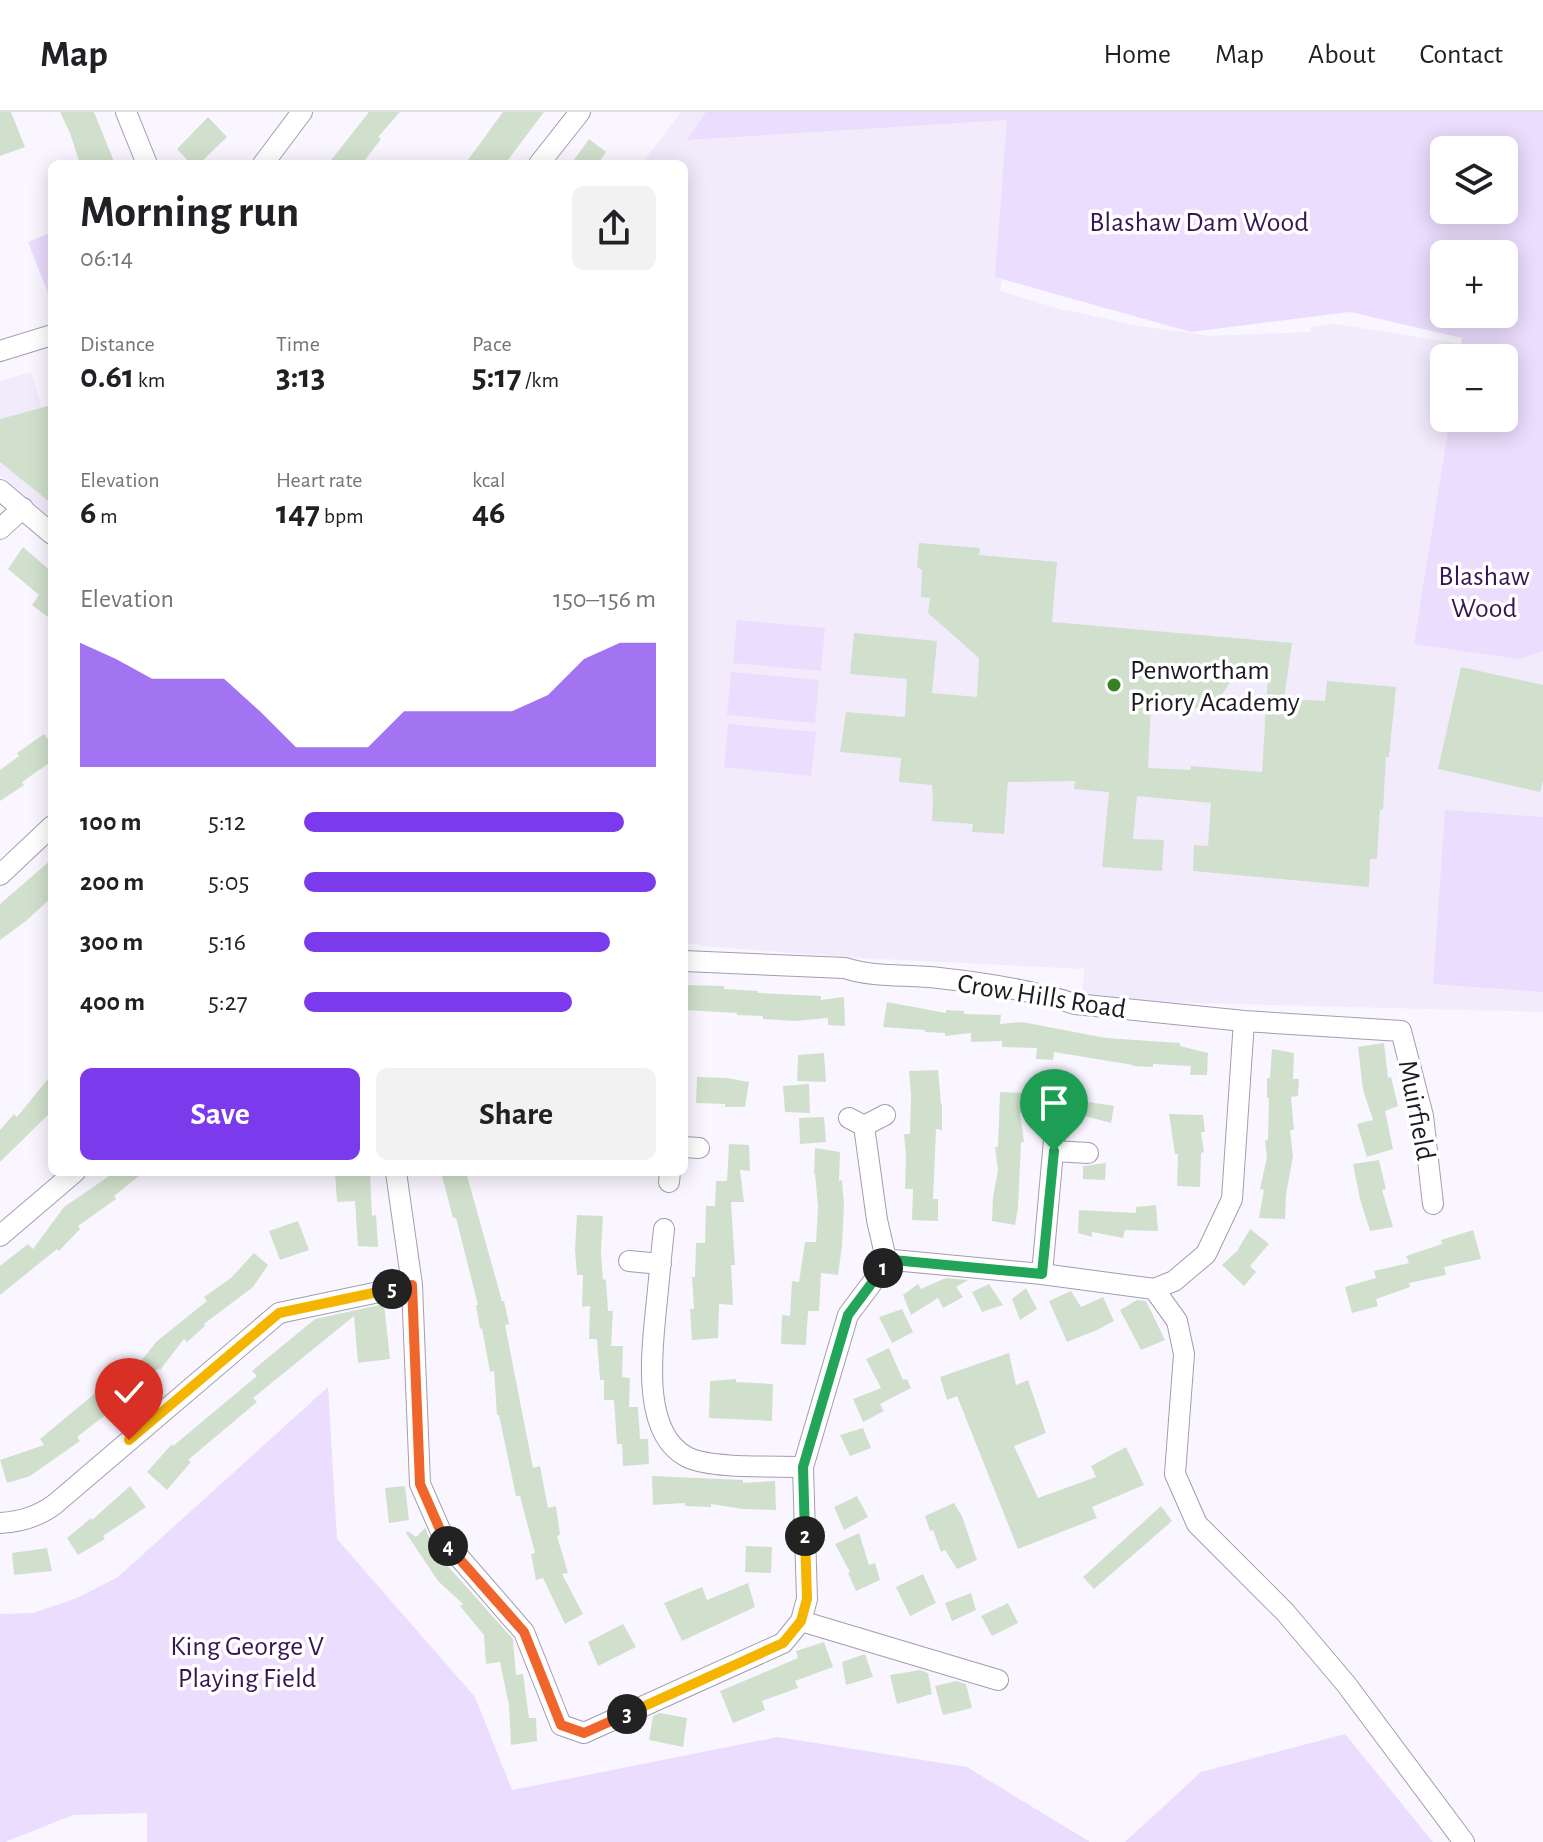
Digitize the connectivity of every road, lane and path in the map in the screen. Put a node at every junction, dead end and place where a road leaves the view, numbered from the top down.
1 (126, 112) edge
2 (302, 112) edge
3 (580, 112) edge
4 (145, 160) edge
5 (266, 160) edge
6 (542, 160) edge
7 (48, 336) edge
8 (0, 351) edge
9 (0, 490) edge
10 (23, 508) junction
11 (0, 529) edge
12 (48, 530) edge
13 (48, 830) edge
14 (0, 875) edge
15 (688, 961) edge
16 (1244, 1021) junction
17 (1401, 1031) joint
18 (885, 1115) dead end
19 (1056, 1118) dead end
20 (1054, 1151) junction
21 (1088, 1153) dead end
22 (70, 1176) edge
23 (397, 1176) edge
24 (1429, 1195) dead end
25 (664, 1229) dead end
26 (0, 1236) edge
27 (629, 1261) dead end
28 (887, 1263) junction
29 (661, 1264) junction
30 (1042, 1274) junction
31 (412, 1285) junction
32 (1154, 1289) junction
33 (803, 1467) junction
34 (0, 1523) edge
35 (801, 1621) junction
36 (997, 1680) dead end
37 (1464, 1842) edge

1 - 4 street
2 - 5 street
3 - 6 street
7 - 8 street
9 - 10 street
10 - 11 street
10 - 12 street
13 - 14 street
15 - 16 street, Crow Hills Road
16 - 17 street, Crow Hills Road
16 - 32 street
17 - 24 street, Muirfield
18 - 28 street
19 - 20 street
20 - 21 street
20 - 30 street
22 - 26 street
23 - 31 street
25 - 29 street
27 - 29 street
28 - 30 street
28 - 33 street
29 - 33 street
30 - 32 street
31 - 34 street
31 - 35 street
32 - 37 street
33 - 35 street
35 - 36 street

